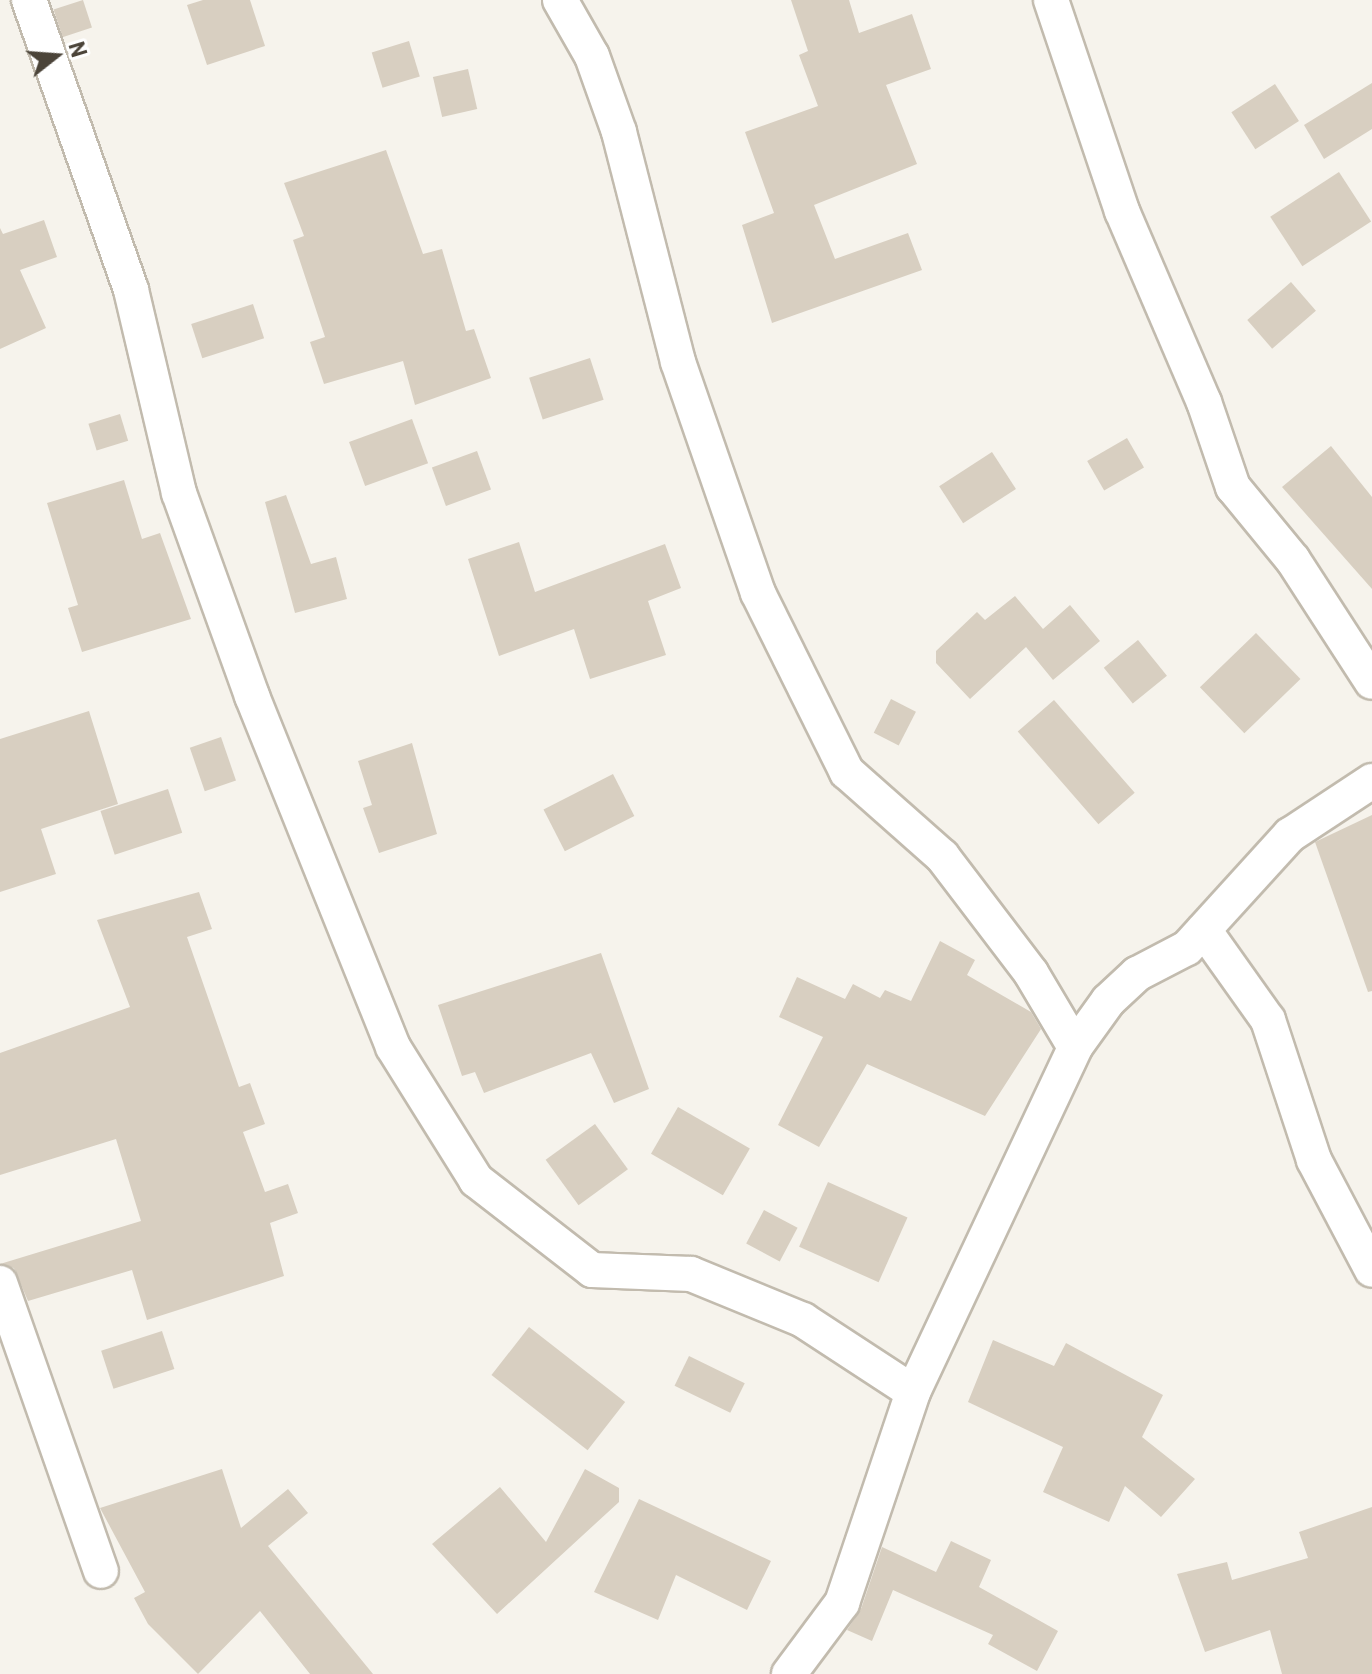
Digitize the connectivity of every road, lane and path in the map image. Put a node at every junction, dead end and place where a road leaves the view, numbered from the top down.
1 (29, 0) edge
2 (560, 0) edge
3 (1051, 0) edge
4 (1372, 682) edge
5 (1372, 781) edge
6 (1204, 930) junction
7 (1075, 1047) junction
8 (1372, 1270) edge
9 (0, 1283) edge
10 (913, 1392) junction
11 (101, 1571) dead end
12 (789, 1674) edge

1 - 10 street
2 - 7 street
3 - 4 street
5 - 6 street
6 - 7 street
6 - 8 street
7 - 10 street
9 - 11 street
10 - 12 street

